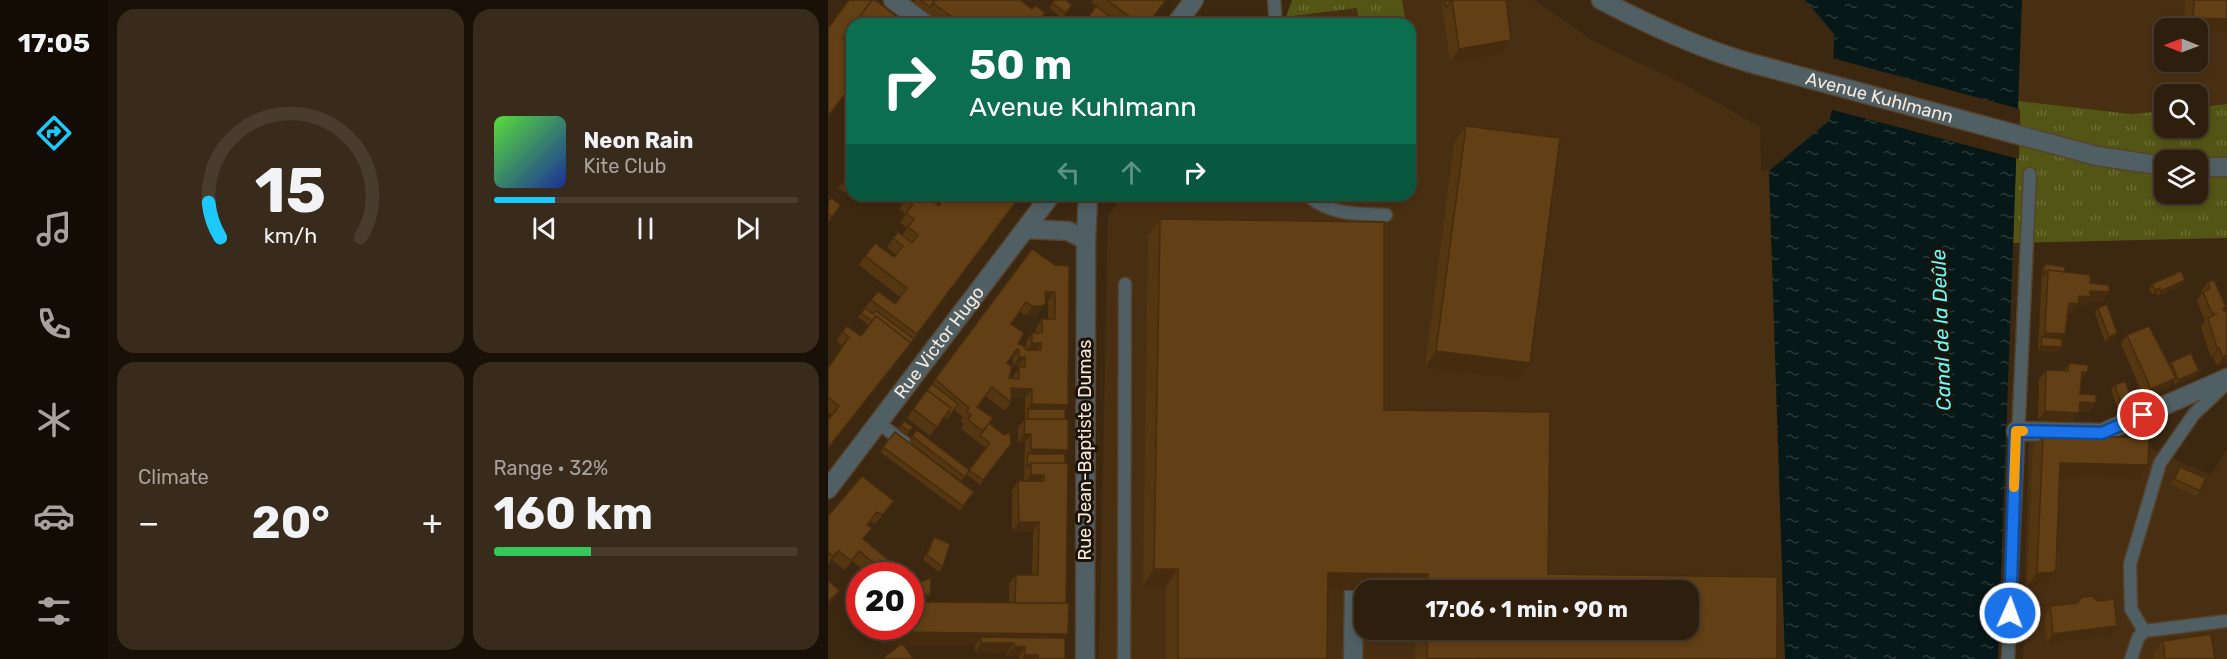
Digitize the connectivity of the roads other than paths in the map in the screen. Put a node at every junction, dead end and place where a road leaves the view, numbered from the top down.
1 (893, 0) edge
2 (1194, 0) edge
3 (1274, 0) edge
4 (1601, 0) edge
5 (918, 18) edge
6 (1180, 18) edge
7 (1276, 18) edge
8 (2154, 165) edge
9 (2227, 166) edge
10 (2208, 167) edge
11 (2030, 174) dead end
12 (1047, 201) edge
13 (1088, 201) edge
14 (1314, 201) edge
15 (1386, 215) dead end
16 (1026, 229) junction
17 (1086, 240) junction
18 (1125, 284) dead end
19 (2227, 378) edge
20 (2227, 383) edge
21 (880, 424) junction
22 (2016, 431) junction
23 (916, 451) edge
24 (828, 489) edge
25 (1354, 591) edge
26 (2227, 621) edge
27 (2144, 631) junction
28 (1085, 659) edge
29 (1124, 659) edge
30 (1353, 659) edge
31 (2008, 659) edge
32 (2132, 659) edge

1 - 5 street
2 - 6 street
3 - 7 lane
4 - 8 street, Avenue Kuhlmann
9 - 10 street
11 - 22 lane
12 - 16 street, Rue Victor Hugo
13 - 17 street, Rue Jean-Baptiste Dumas
14 - 15 lane
16 - 17 street
16 - 21 street, Rue Victor Hugo
17 - 28 street, Rue Jean-Baptiste Dumas
18 - 29 lane
19 - 22 street
20 - 27 lane
21 - 23 lane
21 - 24 street, Rue Victor Hugo
22 - 31 lane
25 - 30 street
26 - 27 lane
27 - 32 lane

